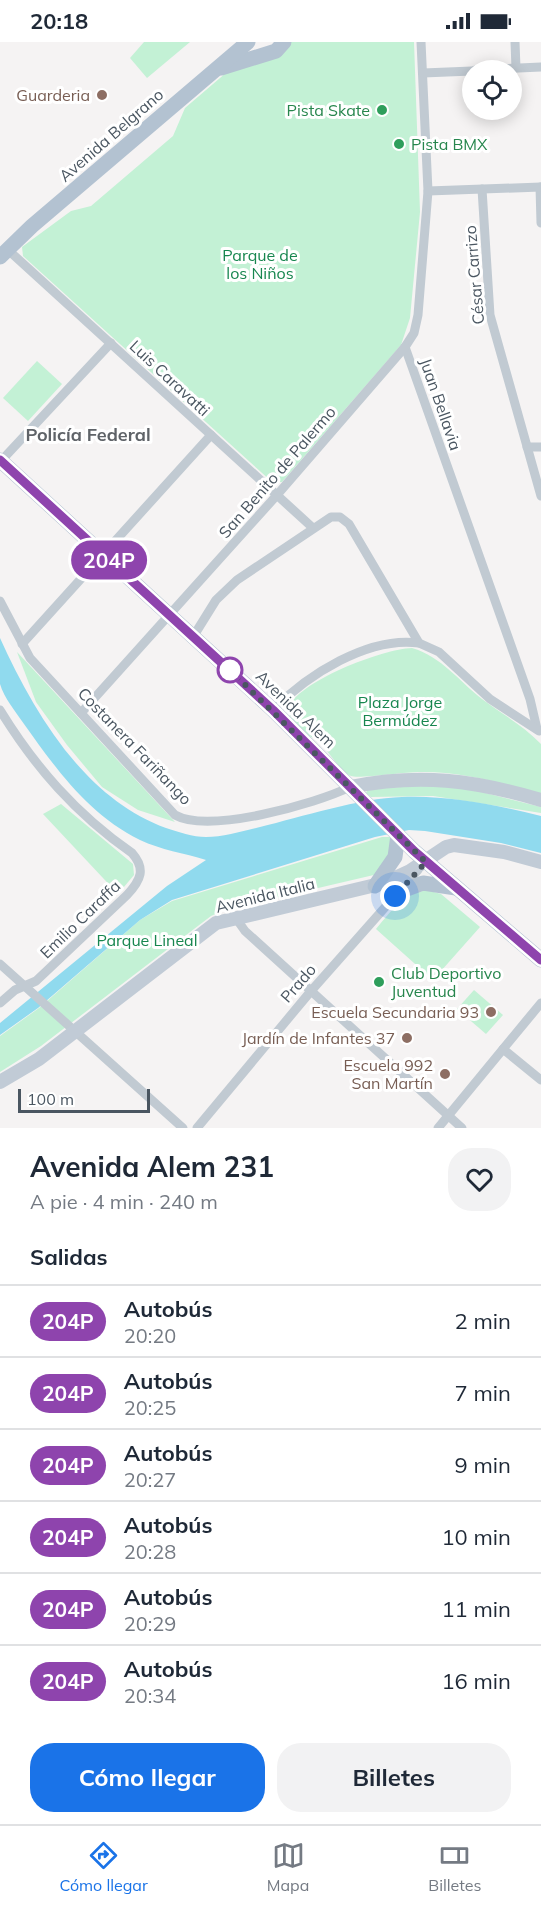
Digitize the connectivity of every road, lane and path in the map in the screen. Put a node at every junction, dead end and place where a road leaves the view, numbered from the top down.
1 (248, 42) edge
2 (284, 42) edge
3 (422, 42) edge
4 (515, 42) edge
5 (516, 60) edge
6 (541, 67) edge
7 (522, 68) edge
8 (216, 69) junction
9 (462, 71) edge
10 (423, 73) junction
11 (540, 187) edge
12 (482, 189) junction
13 (428, 191) junction
14 (541, 223) edge
15 (3, 253) edge
16 (111, 343) junction
17 (405, 347) junction
18 (211, 435) junction
19 (526, 447) junction
20 (541, 447) edge
21 (0, 461) edge
22 (277, 495) junction
23 (541, 496) edge
24 (313, 528) junction
25 (104, 555) junction
26 (0, 601) edge
27 (170, 616) junction
28 (193, 637) junction
29 (419, 643) junction
30 (22, 644) junction
31 (0, 710) edge
32 (273, 710) junction
33 (81, 714) junction
34 (540, 729) edge
35 (355, 792) junction
36 (541, 800) edge
37 (398, 836) junction
38 (426, 862) junction
39 (541, 862) edge
40 (375, 885) junction
41 (457, 888) junction
42 (399, 892) junction
43 (235, 916) junction
44 (541, 960) edge
45 (0, 964) edge
46 (30, 990) junction
47 (311, 991) junction
48 (0, 1003) edge
49 (541, 1003) edge
50 (76, 1030) junction
51 (503, 1049) junction
52 (541, 1080) edge
53 (0, 1082) edge
54 (448, 1115) junction
55 (183, 1128) edge
56 (198, 1128) edge
57 (438, 1128) edge
58 (462, 1128) edge

1 - 8 main road, Avenida Belgrano
2 - 8 main road
3 - 10 street, Juan Bellavia
4 - 5 street
6 - 7 street
8 - 15 main road, Avenida Belgrano
9 - 10 street
10 - 13 street, Juan Bellavia
11 - 12 street
11 - 14 street
12 - 13 street
12 - 19 street, César Carrizo
13 - 17 street, Juan Bellavia
15 - 16 street, Luis Caravatti
16 - 18 street, Luis Caravatti
16 - 21 street
17 - 22 street, San Benito de Palermo
17 - 34 street, Juan Bellavia
18 - 22 street, Luis Caravatti
18 - 25 street
19 - 20 street
19 - 23 street, César Carrizo
21 - 25 main road, Avenida Alem
22 - 24 street, Luis Caravatti
22 - 27 street, San Benito de Palermo
24 - 28 street
24 - 29 street
25 - 27 main road, Avenida Alem
25 - 30 street
26 - 30 street, Costanera Fariñango
27 - 28 main road, Avenida Alem
27 - 33 street, San Benito de Palermo
28 - 32 main road, Avenida Alem
29 - 32 street
29 - 34 street
30 - 33 street, Costanera Fariñango
31 - 46 street, Emilio Caraffa
32 - 35 main road, Avenida Alem
33 - 35 street, Costanera Fariñango
35 - 36 main road, Costanera Fariñango
35 - 37 main road, Avenida Alem
37 - 38 main road, Avenida Alem
37 - 40 main road
38 - 39 main road, Avenida Italia
38 - 40 main road, Avenida Italia
38 - 41 main road, Avenida Alem
38 - 42 street, Prado
40 - 43 main road, Avenida Italia
41 - 42 main road
41 - 44 main road, Avenida Alem
42 - 47 street, Prado
43 - 47 street
43 - 50 main road, Avenida Italia
45 - 46 street
46 - 48 street, Emilio Caraffa
46 - 50 street
47 - 54 street
47 - 56 street, Prado
49 - 51 street
50 - 53 main road, Avenida Italia
50 - 55 street
51 - 52 street
51 - 54 street
54 - 57 street
54 - 58 street

